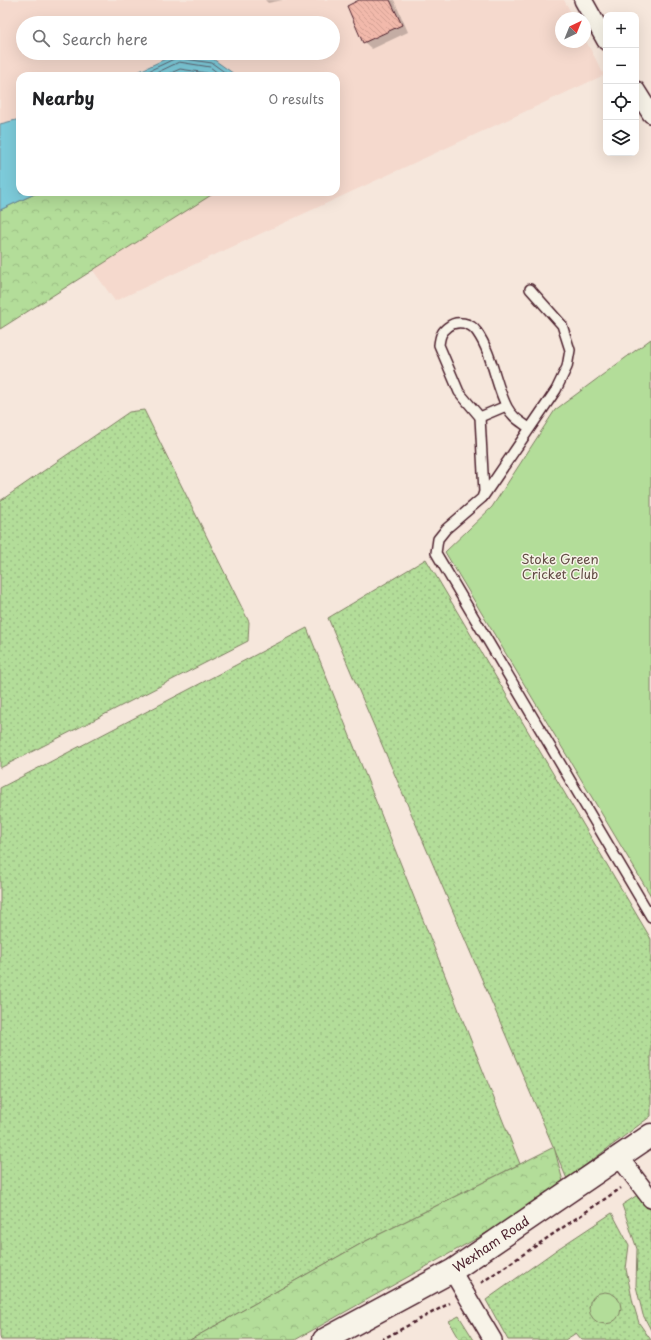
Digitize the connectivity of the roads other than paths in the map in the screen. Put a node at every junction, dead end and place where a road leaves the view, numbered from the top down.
1 (583, 0) edge
2 (603, 36) edge
3 (639, 95) edge
4 (651, 114) edge
5 (530, 289) dead end
6 (506, 406) junction
7 (480, 417) junction
8 (530, 428) junction
9 (482, 498) junction
10 (651, 917) edge
11 (651, 1135) edge
12 (619, 1158) junction
13 (651, 1200) edge
14 (452, 1271) junction
15 (324, 1340) edge
16 (493, 1340) edge

1 - 2 street
3 - 4 street
5 - 8 lane
6 - 7 lane
6 - 7 lane
6 - 8 lane
7 - 9 lane
8 - 9 lane
9 - 10 lane
11 - 12 street, Wexham Road
12 - 13 street
12 - 14 street, Wexham Road
14 - 15 street, Wexham Road
14 - 16 street

